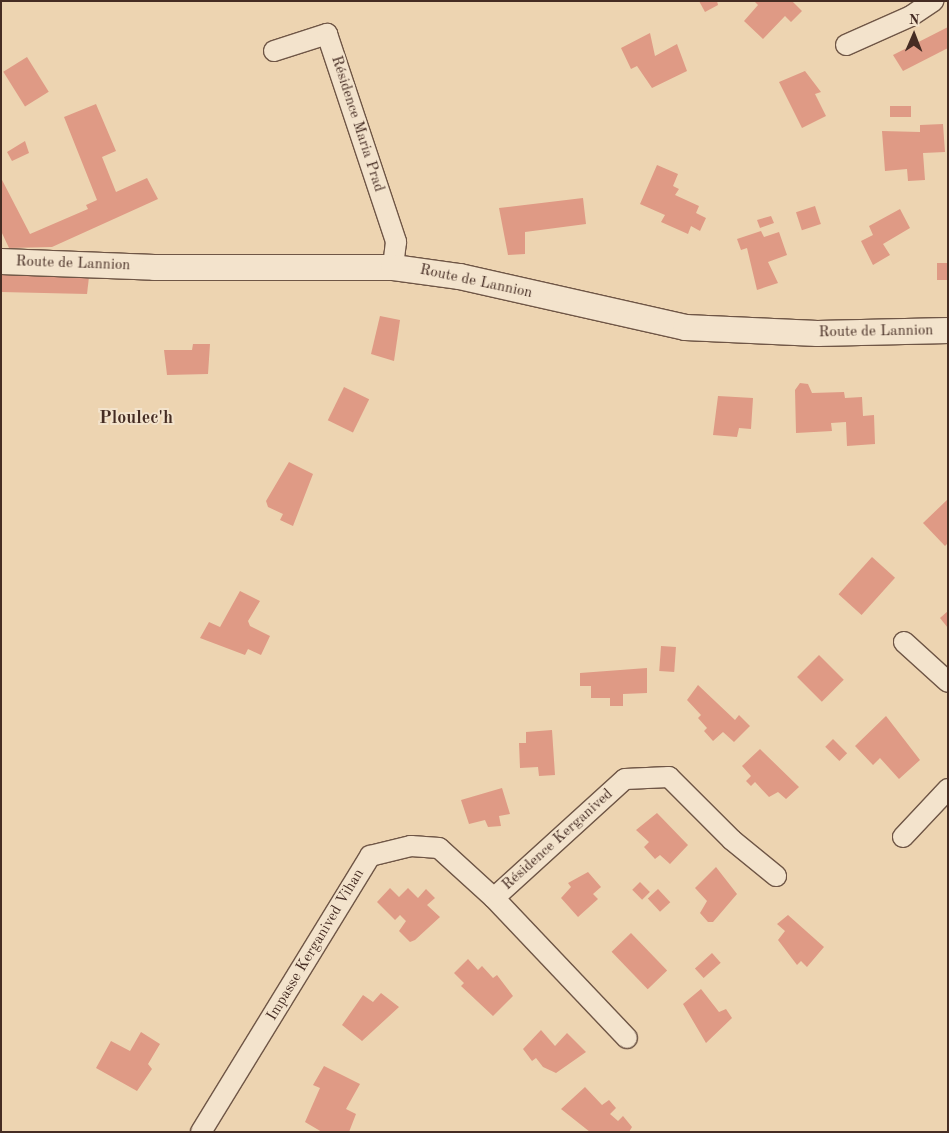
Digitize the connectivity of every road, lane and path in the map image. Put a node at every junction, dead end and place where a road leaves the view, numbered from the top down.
1 (934, 1) edge
2 (846, 44) dead end
3 (274, 51) dead end
4 (1, 261) edge
5 (393, 267) junction
6 (948, 330) edge
7 (904, 642) dead end
8 (948, 682) edge
9 (948, 789) edge
10 (903, 837) dead end
11 (776, 876) dead end
12 (494, 898) junction
13 (627, 1038) dead end
14 (201, 1132) edge

1 - 2 street
3 - 5 street, Résidence Maria Prad
4 - 5 street, Route de Lannion
5 - 6 street, Route de Lannion
7 - 8 street
9 - 10 street
11 - 12 street, Résidence Kerganived
12 - 13 street, Résidence Kerganived
12 - 14 street, Impasse Kerganived Vihan

